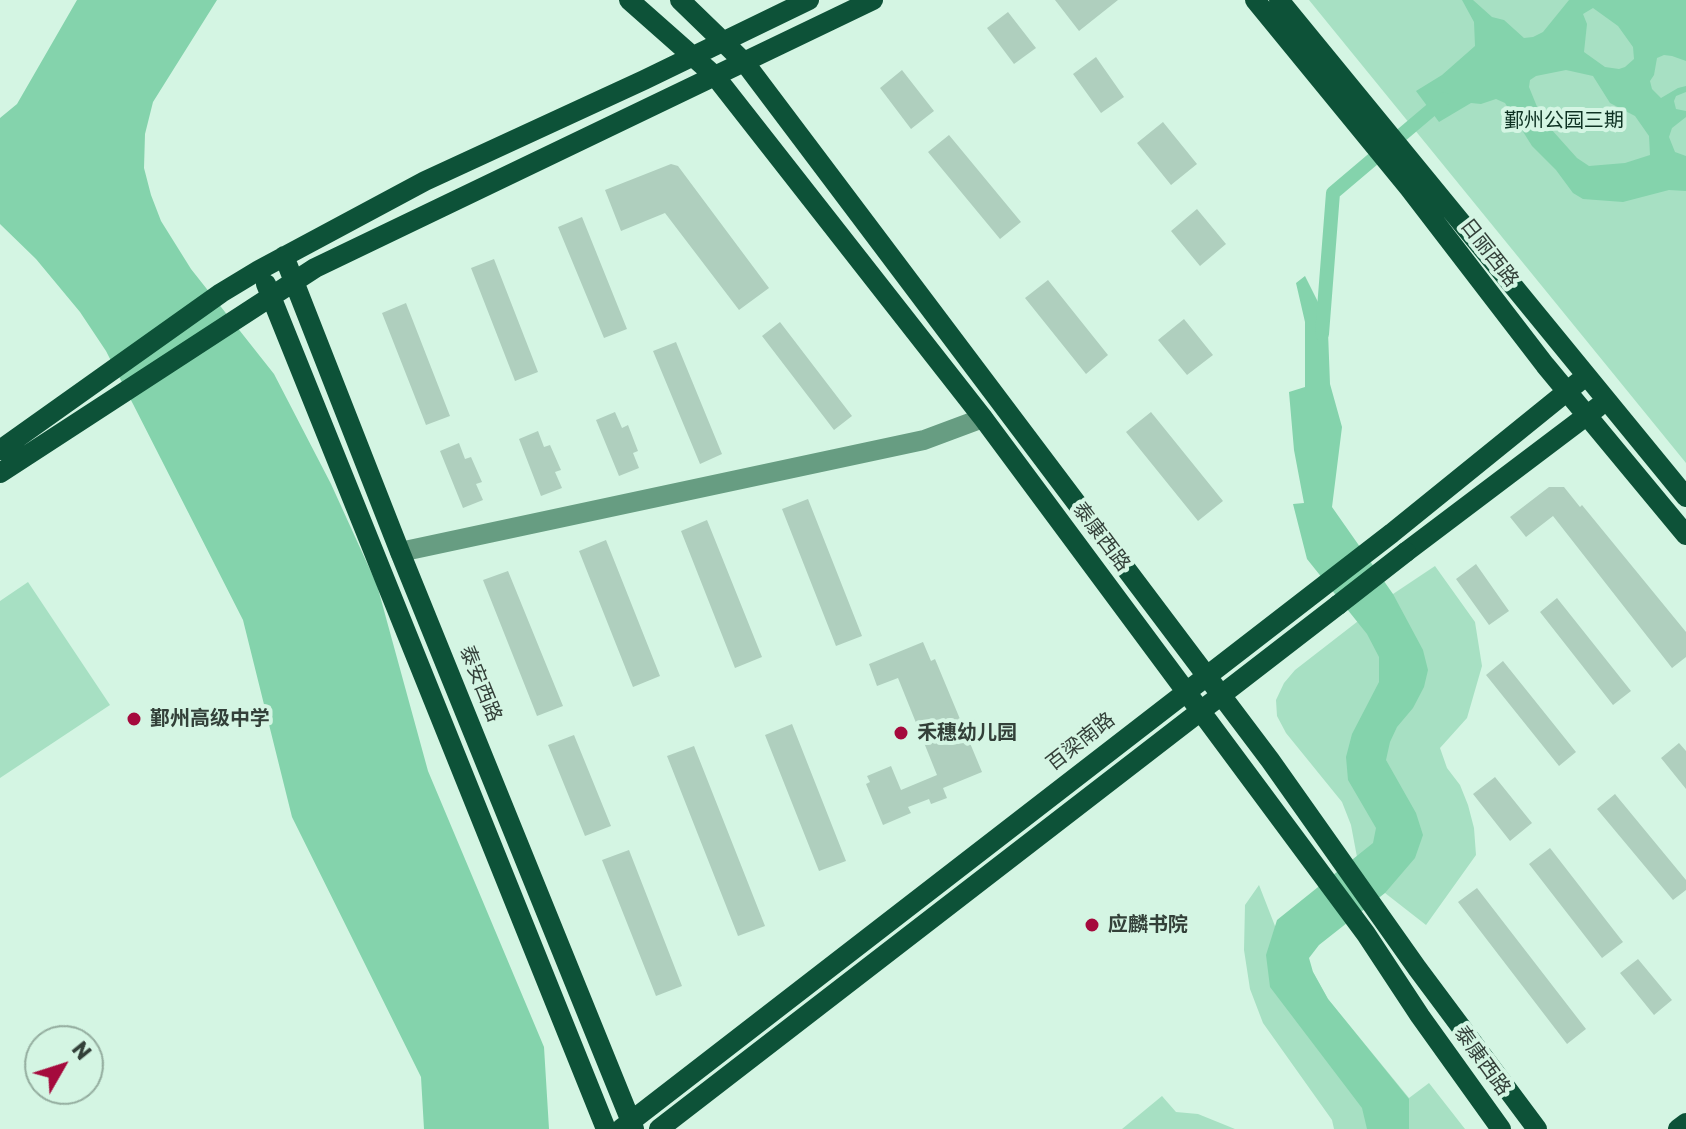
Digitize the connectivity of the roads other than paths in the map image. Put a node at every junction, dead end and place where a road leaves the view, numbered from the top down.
1 (629, 0) edge
2 (680, 0) edge
3 (809, 0) edge
4 (873, 0) edge
5 (1255, 0) edge
6 (1279, 0) edge
7 (724, 42) junction
8 (695, 56) junction
9 (745, 63) junction
10 (715, 76) junction
11 (284, 256) junction
12 (259, 270) junction
13 (293, 281) junction
14 (271, 295) junction
15 (1586, 376) junction
16 (1567, 391) junction
17 (1607, 400) junction
18 (1587, 416) junction
19 (983, 418) junction
20 (0, 450) edge
21 (0, 473) edge
22 (1686, 497) edge
23 (1686, 535) edge
24 (400, 552) junction
25 (1206, 676) junction
26 (1186, 691) junction
27 (1221, 695) junction
28 (1201, 711) junction
29 (1686, 1123) edge
30 (628, 1127) edge
31 (606, 1129) edge
32 (659, 1129) edge
33 (1501, 1129) edge
34 (1537, 1129) edge
35 (1678, 1129) edge

1 - 8 main road, 泰康西路
2 - 7 main road, 泰康西路
3 - 7 main road
4 - 9 main road
5 - 16 main road, 日丽西路
6 - 15 main road, 日丽西路
7 - 8 main road
7 - 9 main road, 泰康西路
8 - 10 main road, 泰康西路
8 - 11 main road
9 - 10 main road
9 - 25 main road, 泰康西路
10 - 13 main road
10 - 19 main road, 泰康西路
11 - 12 main road
11 - 13 main road, 泰安西路
12 - 14 main road
12 - 20 main road
13 - 14 main road
13 - 24 main road, 泰安西路
14 - 21 main road
14 - 31 main road
15 - 16 main road, 百梁南路
15 - 17 main road, 日丽西路
16 - 18 main road, 日丽西路
16 - 25 main road, 百梁南路
17 - 18 main road
17 - 22 main road, 日丽西路
18 - 23 main road, 日丽西路
18 - 27 main road, bridge
19 - 24 street
19 - 26 main road, 泰康西路
24 - 30 main road, 泰安西路
25 - 26 main road, 百梁南路
25 - 27 main road, 泰康西路
26 - 28 main road, 泰康西路
26 - 30 main road, 百梁南路
27 - 28 main road
27 - 34 main road, 泰康西路
28 - 32 main road
28 - 33 main road, 泰康西路
29 - 35 main road

